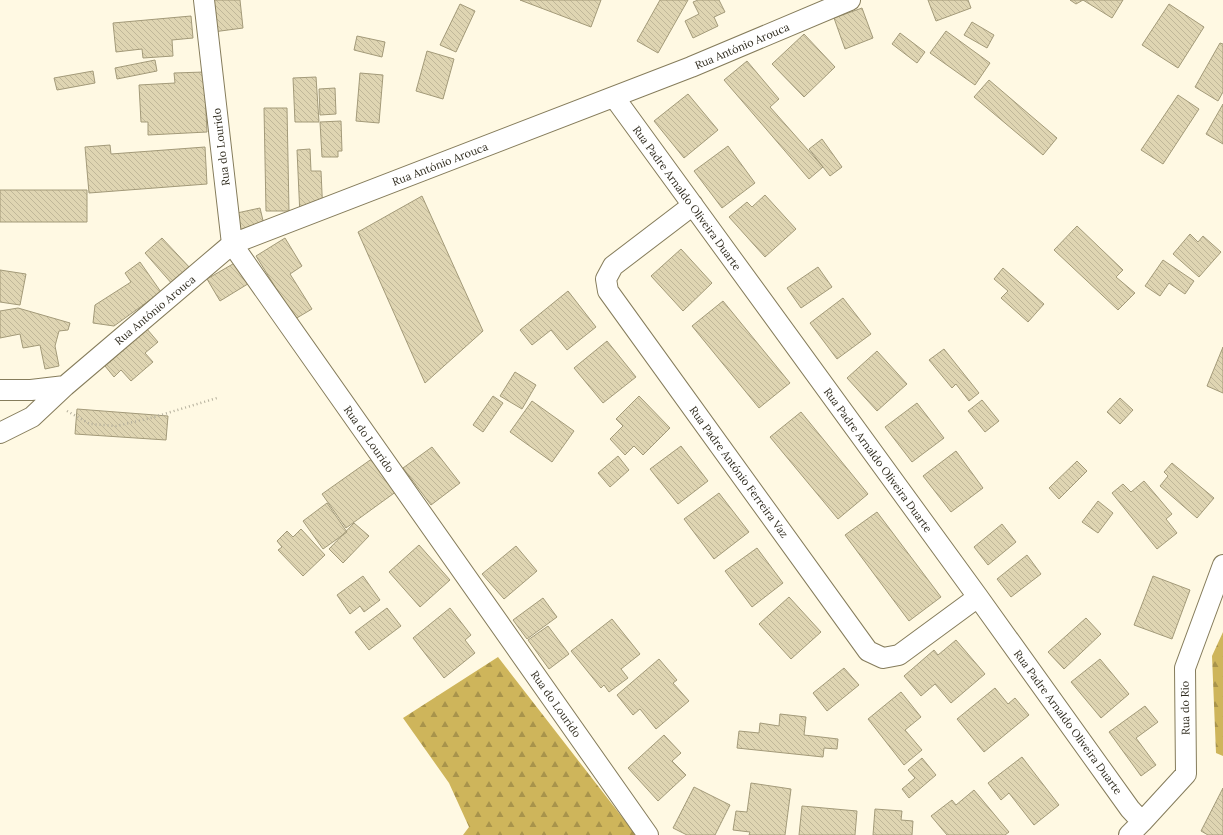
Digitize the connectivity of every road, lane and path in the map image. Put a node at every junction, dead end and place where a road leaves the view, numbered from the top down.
1 (204, 0) edge
2 (850, 0) edge
3 (614, 97) junction
4 (693, 205) junction
5 (232, 244) junction
6 (65, 386) junction
7 (0, 390) edge
8 (218, 398) dead end
9 (50, 400) junction
10 (0, 433) edge
11 (1223, 565) edge
12 (978, 597) junction
13 (1135, 829) edge
14 (648, 835) edge

1 - 5 street, Rua do Lourido
2 - 3 street, Rua António Arouca
3 - 4 street, Rua Padre Arnaldo Oliveira Duarte
3 - 5 street, Rua António Arouca
4 - 12 street, Rua Padre Arnaldo Oliveira Duarte
4 - 12 street, Rua Padre António Ferreira Vaz
5 - 6 street, Rua António Arouca
5 - 14 street, Rua do Lourido
6 - 7 street
6 - 9 street, Rua António Arouca
8 - 9 path
9 - 10 street, Rua António Arouca
11 - 13 street, Rua do Rio
12 - 13 street, Rua Padre Arnaldo Oliveira Duarte

